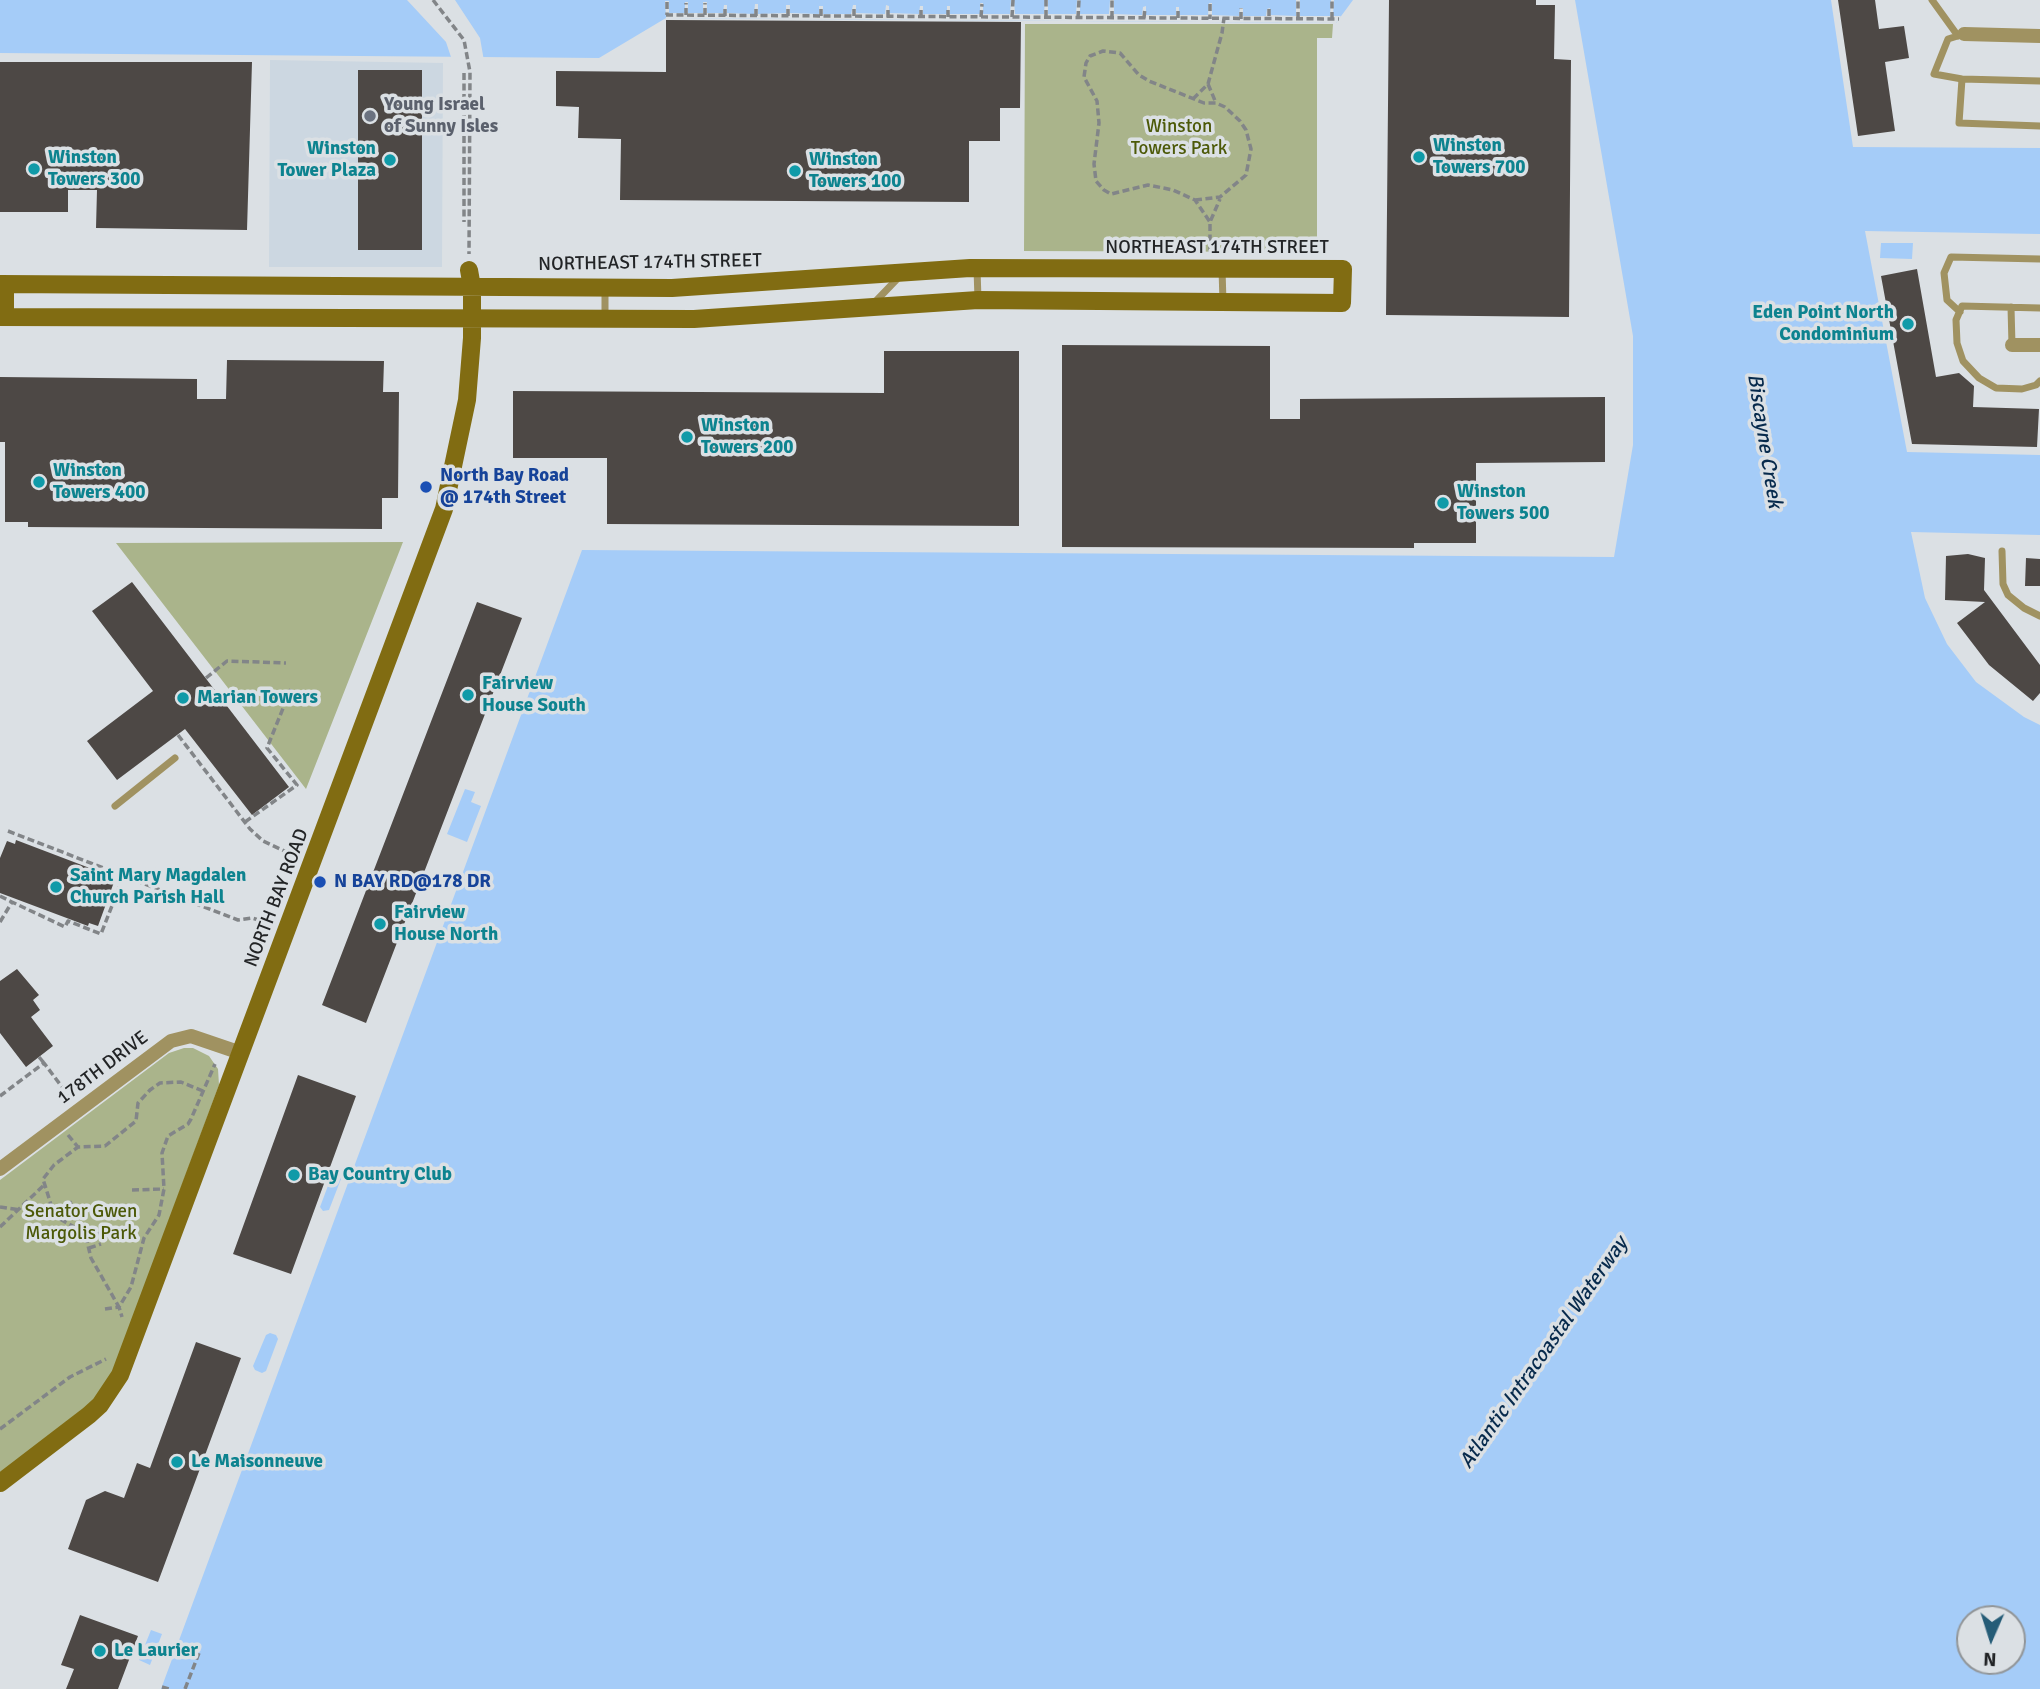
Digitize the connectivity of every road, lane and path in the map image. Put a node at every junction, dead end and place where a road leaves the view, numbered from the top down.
1 (433, 0) edge
2 (1013, 0) edge
3 (1046, 0) edge
4 (1079, 0) edge
5 (1112, 0) edge
6 (1298, 0) edge
7 (1332, 0) edge
8 (1932, 0) edge
9 (667, 2) dead end
10 (686, 3) dead end
11 (705, 3) dead end
12 (982, 4) dead end
13 (1210, 4) dead end
14 (726, 6) dead end
15 (756, 6) dead end
16 (788, 6) dead end
17 (821, 6) dead end
18 (854, 6) dead end
19 (888, 7) dead end
20 (921, 7) dead end
21 (948, 7) dead end
22 (1145, 8) dead end
23 (1178, 8) dead end
24 (1241, 8) dead end
25 (1269, 9) dead end
26 (686, 15) junction
27 (705, 15) junction
28 (725, 16) junction
29 (756, 16) junction
30 (788, 16) junction
31 (821, 16) junction
32 (854, 16) junction
33 (888, 17) junction
34 (921, 17) junction
35 (948, 17) junction
36 (981, 17) junction
37 (1046, 17) junction
38 (1012, 18) junction
39 (1078, 18) junction
40 (1112, 18) junction
41 (1144, 18) junction
42 (1178, 18) junction
43 (1224, 18) junction
44 (1210, 19) junction
45 (1241, 19) junction
46 (1269, 19) junction
47 (1298, 19) junction
48 (1332, 19) junction
49 (1339, 19) dead end
50 (1961, 35) junction
51 (2040, 36) edge
52 (464, 73) dead end
53 (1962, 79) junction
54 (2040, 81) edge
55 (1208, 84) junction
56 (1193, 99) junction
57 (1216, 103) junction
58 (2040, 126) edge
59 (1220, 197) junction
60 (1195, 200) junction
61 (1210, 222) junction
62 (466, 223) junction
63 (2040, 259) edge
64 (1216, 263) junction
65 (977, 268) junction
66 (903, 272) junction
67 (470, 279) junction
68 (3, 284) edge
69 (219, 285) junction
70 (310, 286) junction
71 (605, 287) junction
72 (978, 300) junction
73 (1223, 302) junction
74 (872, 306) junction
75 (2011, 307) junction
76 (2040, 308) edge
77 (1960, 312) junction
78 (3, 317) edge
79 (219, 317) junction
80 (310, 317) junction
81 (472, 318) junction
82 (605, 319) junction
83 (2012, 345) joint
84 (2040, 345) edge
85 (2040, 381) edge
86 (2002, 551) dead end
87 (2040, 616) edge
88 (286, 663) dead end
89 (206, 678) dead end
90 (292, 686) dead end
91 (178, 735) dead end
92 (175, 758) dead end
93 (115, 806) dead end
94 (245, 822) junction
95 (8, 831) dead end
96 (293, 855) dead end
97 (124, 875) junction
98 (0, 896) edge
99 (12, 902) junction
100 (0, 922) edge
101 (269, 923) dead end
102 (241, 1053) junction
103 (39, 1057) dead end
104 (44, 1063) junction
105 (215, 1064) dead end
106 (203, 1091) junction
107 (68, 1095) dead end
108 (0, 1096) edge
109 (65, 1130) dead end
110 (78, 1147) junction
111 (0, 1169) edge
112 (44, 1185) junction
113 (164, 1189) junction
114 (132, 1190) dead end
115 (72, 1202) dead end
116 (0, 1207) edge
117 (20, 1210) junction
118 (53, 1211) junction
119 (50, 1216) dead end
120 (0, 1227) edge
121 (85, 1233) junction
122 (106, 1234) dead end
123 (101, 1244) dead end
124 (89, 1248) junction
125 (120, 1307) junction
126 (105, 1310) dead end
127 (122, 1322) dead end
128 (110, 1356) dead end
129 (51, 1383) dead end
130 (54, 1388) junction
131 (0, 1429) edge
132 (0, 1483) edge
133 (199, 1653) dead end
134 (162, 1687) dead end
135 (169, 1689) edge
136 (185, 1689) edge

1 - 62 path
2 - 38 path
3 - 37 path
4 - 39 path
5 - 40 path
6 - 47 path
7 - 48 path
8 - 50 lane
9 - 26 path
10 - 26 path
11 - 27 path
12 - 36 path
13 - 44 path
14 - 28 path
15 - 29 path
16 - 30 path
17 - 31 path
18 - 32 path
19 - 33 path
20 - 34 path
21 - 35 path
22 - 41 path
23 - 42 path
24 - 45 path
25 - 46 path
26 - 27 path
27 - 28 path
28 - 29 path
29 - 30 path
30 - 31 path
31 - 32 path
32 - 33 path
33 - 34 path
34 - 35 path
35 - 36 path
36 - 38 path
37 - 38 path
37 - 39 path
39 - 40 path
40 - 41 path
41 - 42 path
42 - 44 path
43 - 44 path
43 - 45 path
43 - 55 path
45 - 46 path
46 - 47 path
47 - 48 path
48 - 49 path
50 - 51 street
50 - 53 lane
52 - 62 path
53 - 54 lane
53 - 58 lane
55 - 56 path
55 - 57 path
56 - 57 path
56 - 60 path
57 - 59 path
59 - 60 path
59 - 61 path
60 - 61 path
61 - 64 path
62 - 67 path
63 - 77 lane
64 - 65 street, NORTHEAST 174TH STREET
64 - 73 lane
64 - 73 street, NORTHEAST 174TH STREET
65 - 66 street, NORTHEAST 174TH STREET
65 - 72 lane
66 - 71 street, NORTHEAST 174TH STREET
66 - 74 lane
67 - 70 street, NORTHEAST 174TH STREET
67 - 71 street, NORTHEAST 174TH STREET
67 - 81 street, NORTH BAY ROAD
68 - 69 street, NORTHEAST 174TH STREET
68 - 78 street
69 - 70 street, NORTHEAST 174TH STREET
69 - 79 street
70 - 80 street
71 - 82 lane
72 - 73 street
72 - 74 street
74 - 82 street
75 - 76 lane
75 - 77 lane
75 - 83 lane
77 - 85 lane
78 - 79 street
79 - 80 street
80 - 81 street
81 - 82 street
81 - 102 street, NORTH BAY ROAD
83 - 84 street
86 - 87 lane
88 - 89 path
90 - 94 path
91 - 94 path
92 - 93 lane
94 - 96 path
95 - 97 path
97 - 99 path
97 - 101 path
98 - 99 path
99 - 100 path
102 - 111 street, 178TH DRIVE
102 - 132 street, NORTH BAY ROAD
103 - 104 path
104 - 107 path
104 - 108 path
105 - 106 path
106 - 110 path
106 - 113 path
109 - 110 path
110 - 112 path
112 - 117 path
112 - 118 path
113 - 114 path
113 - 125 path
115 - 118 path
116 - 117 path
117 - 120 path
118 - 119 path
118 - 121 path
121 - 122 path
121 - 124 path
123 - 124 path
124 - 125 path
125 - 126 path
125 - 127 path
128 - 130 path
129 - 130 path
130 - 131 path
133 - 136 path
134 - 135 path

